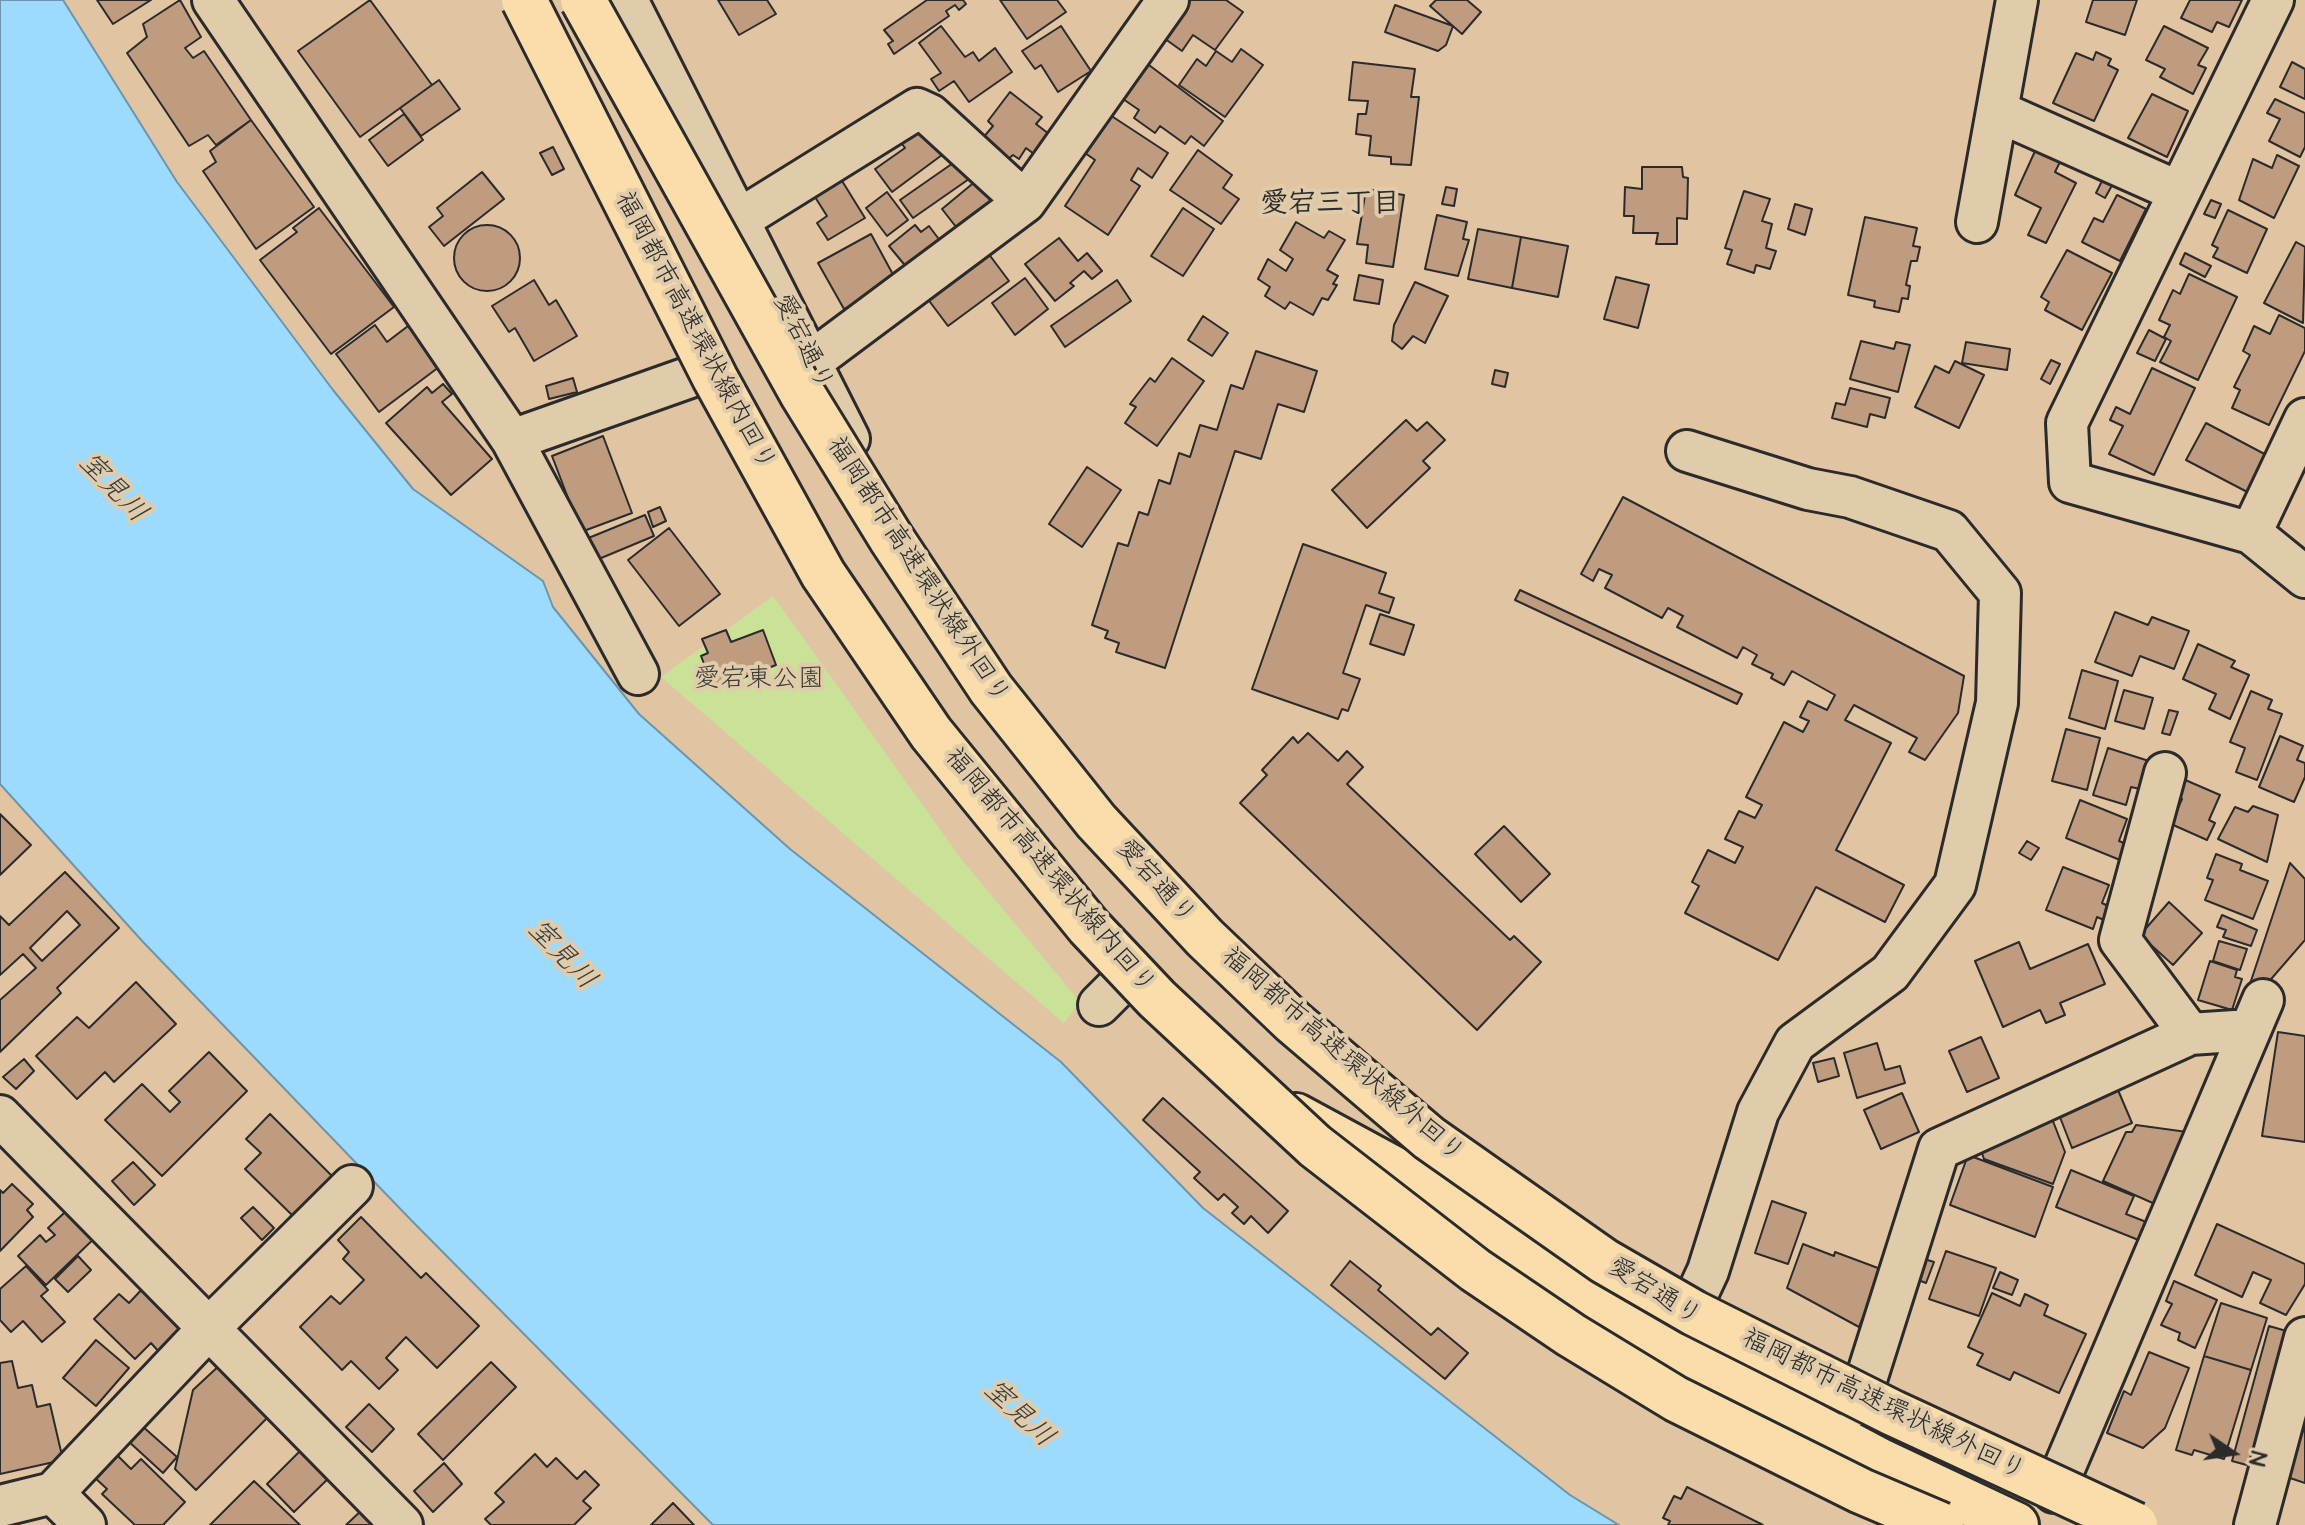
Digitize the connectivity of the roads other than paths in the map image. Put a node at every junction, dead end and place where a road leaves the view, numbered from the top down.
1 (213, 0) edge
2 (507, 0) edge
3 (524, 0) edge
4 (583, 0) edge
5 (627, 0) edge
6 (1168, 0) edge
7 (2017, 0) edge
8 (2273, 0) edge
9 (1997, 111) junction
10 (2179, 192) junction
11 (1025, 202) junction
12 (740, 219) junction
13 (1977, 222) dead end
14 (812, 361) junction
15 (693, 376) junction
16 (2305, 419) edge
17 (512, 440) junction
18 (1687, 451) dead end
19 (2251, 533) junction
20 (2305, 577) edge
21 (638, 674) dead end
22 (2165, 773) dead end
23 (1129, 975) junction
24 (1099, 1005) dead end
25 (2190, 1034) junction
26 (1261, 1096) junction
27 (0, 1116) edge
28 (352, 1186) dead end
29 (1687, 1316) junction
30 (209, 1328) junction
31 (2305, 1338) edge
32 (1858, 1405) junction
33 (2054, 1492) junction
34 (53, 1493) junction
35 (0, 1506) edge
36 (85, 1525) edge
37 (402, 1525) edge
38 (1941, 1525) edge
39 (2016, 1525) edge
40 (2132, 1525) edge
41 (2255, 1525) edge

1 - 17 street
2 - 15 street
3 - 38 highway, 福岡都市高速環状線内回り, bridge
4 - 40 highway, 福岡都市高速環状線外回り, bridge
5 - 12 street, 愛宕通り
6 - 11 street
7 - 9 street
8 - 10 street
9 - 10 street
9 - 13 street
10 - 19 street
11 - 12 street
11 - 14 street
12 - 14 street, 愛宕通り
14 - 29 street, 愛宕通り
15 - 17 street
15 - 23 street
16 - 19 street
17 - 21 street
18 - 29 street
19 - 20 street
22 - 25 street
23 - 24 street
23 - 26 street
25 - 32 street
25 - 33 street
26 - 38 street
26 - 39 highway
27 - 30 street
28 - 30 street
29 - 32 street, 愛宕通り
30 - 34 street
30 - 37 street
31 - 41 street
32 - 33 street, 愛宕通り
33 - 40 street, 愛宕通り
34 - 35 street
34 - 36 street

